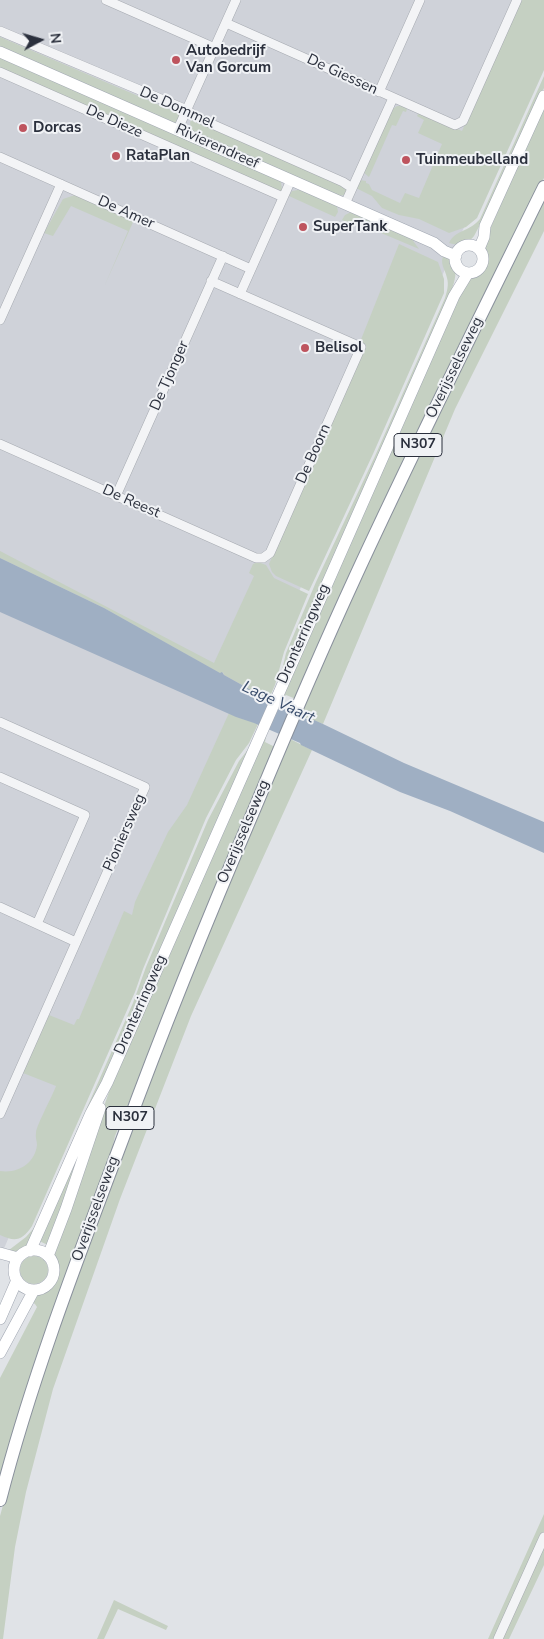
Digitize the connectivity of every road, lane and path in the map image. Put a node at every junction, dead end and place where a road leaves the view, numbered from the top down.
1 (106, 0) edge
2 (236, 0) edge
3 (420, 0) edge
4 (517, 0) edge
5 (226, 23) junction
6 (0, 32) edge
7 (215, 48) junction
8 (0, 52) edge
9 (0, 72) edge
10 (380, 92) junction
11 (544, 96) edge
12 (393, 98) junction
13 (187, 110) junction
14 (178, 129) junction
15 (0, 157) edge
16 (291, 180) junction
17 (61, 184) junction
18 (544, 187) edge
19 (352, 188) junction
20 (283, 197) junction
21 (345, 204) junction
22 (476, 247) junction
23 (457, 253) junction
24 (223, 256) junction
25 (251, 269) junction
26 (464, 272) junction
27 (212, 281) junction
28 (240, 294) junction
29 (0, 320) edge
30 (0, 444) edge
31 (116, 496) junction
32 (263, 558) joint
33 (0, 722) edge
34 (0, 777) edge
35 (0, 907) edge
36 (37, 924) junction
37 (76, 942) junction
38 (106, 1082) junction
39 (0, 1114) edge
40 (30, 1251) junction
41 (0, 1253) edge
42 (48, 1256) junction
43 (0, 1258) edge
44 (16, 1262) junction
45 (17, 1280) junction
46 (34, 1290) junction
47 (0, 1319) edge
48 (0, 1353) edge
49 (0, 1500) edge
50 (544, 1537) edge
51 (498, 1639) edge

1 - 7 street
2 - 5 street
3 - 10 street
4 - 12 street, De Giessen
5 - 7 street
5 - 10 street, De Giessen
6 - 13 street, De Dommel
7 - 13 street
8 - 14 main road, Rivierendreef
9 - 20 street, De Dieze
10 - 12 street, De Giessen
11 - 22 main road
12 - 19 street
13 - 14 street
13 - 19 street, De Dommel
14 - 16 main road, Rivierendreef
15 - 17 street, De Amer
16 - 20 street
16 - 21 main road, Rivierendreef
17 - 24 street, De Amer
17 - 29 street
18 - 49 highway, Overijsselseweg / N307
19 - 21 street
20 - 25 street
21 - 23 main road, Rivierendreef
22 - 23 main road
22 - 26 main road
23 - 26 main road
24 - 25 street, De Amer
24 - 27 street, De Tjonger
25 - 28 street
26 - 38 main road, Dronterringweg
27 - 28 street
27 - 31 street, De Tjonger
28 - 32 street, De Boorn
30 - 31 street, De Reest
31 - 32 street, De Reest
33 - 37 street, Pioniersweg
34 - 36 street
35 - 36 street
36 - 37 street
37 - 39 street, Pioniersweg
38 - 40 main road, Dronterringweg
38 - 42 main road, Dronterringweg
40 - 42 main road
40 - 44 main road
41 - 44 main road
42 - 46 main road
43 - 44 main road
44 - 45 main road
45 - 46 main road
45 - 47 main road
46 - 48 main road
50 - 51 street

